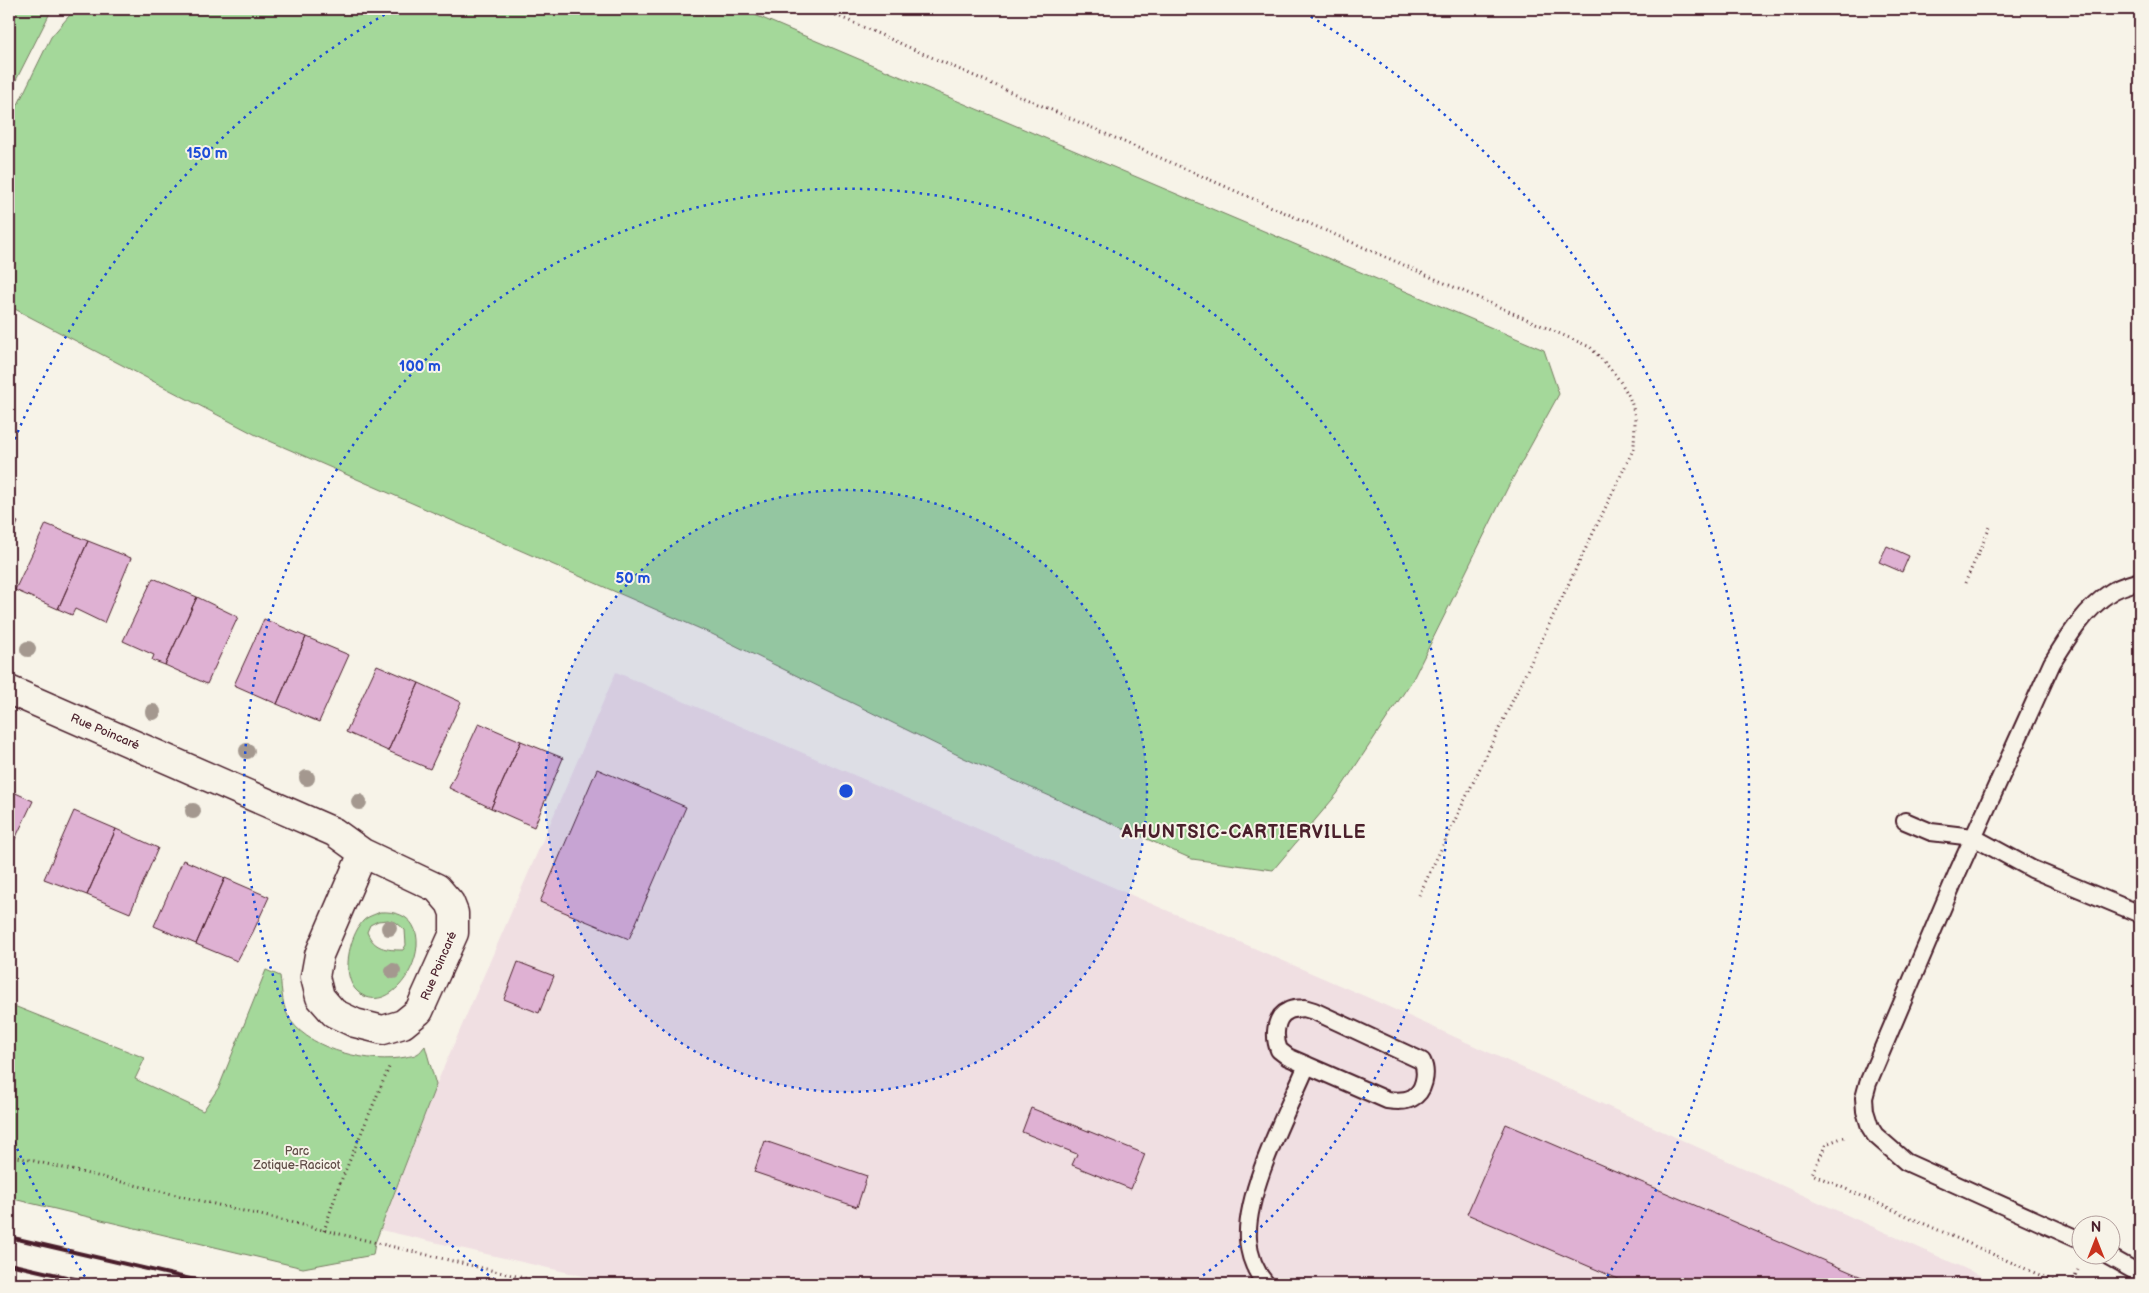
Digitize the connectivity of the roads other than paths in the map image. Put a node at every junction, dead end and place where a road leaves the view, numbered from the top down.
1 (2140, 580) edge
2 (9, 690) edge
3 (1905, 821) dead end
4 (1973, 837) junction
5 (363, 853) junction
6 (2140, 914) edge
7 (1307, 1065) junction
8 (2072, 1237) edge
9 (2122, 1264) edge
10 (2140, 1274) edge
11 (1266, 1284) edge

1 - 4 lane
2 - 5 street, Rue Poincaré
3 - 4 lane
4 - 6 lane
4 - 8 lane
5 - 5 street, Rue Poincaré
7 - 7 lane
7 - 11 lane
9 - 10 lane

